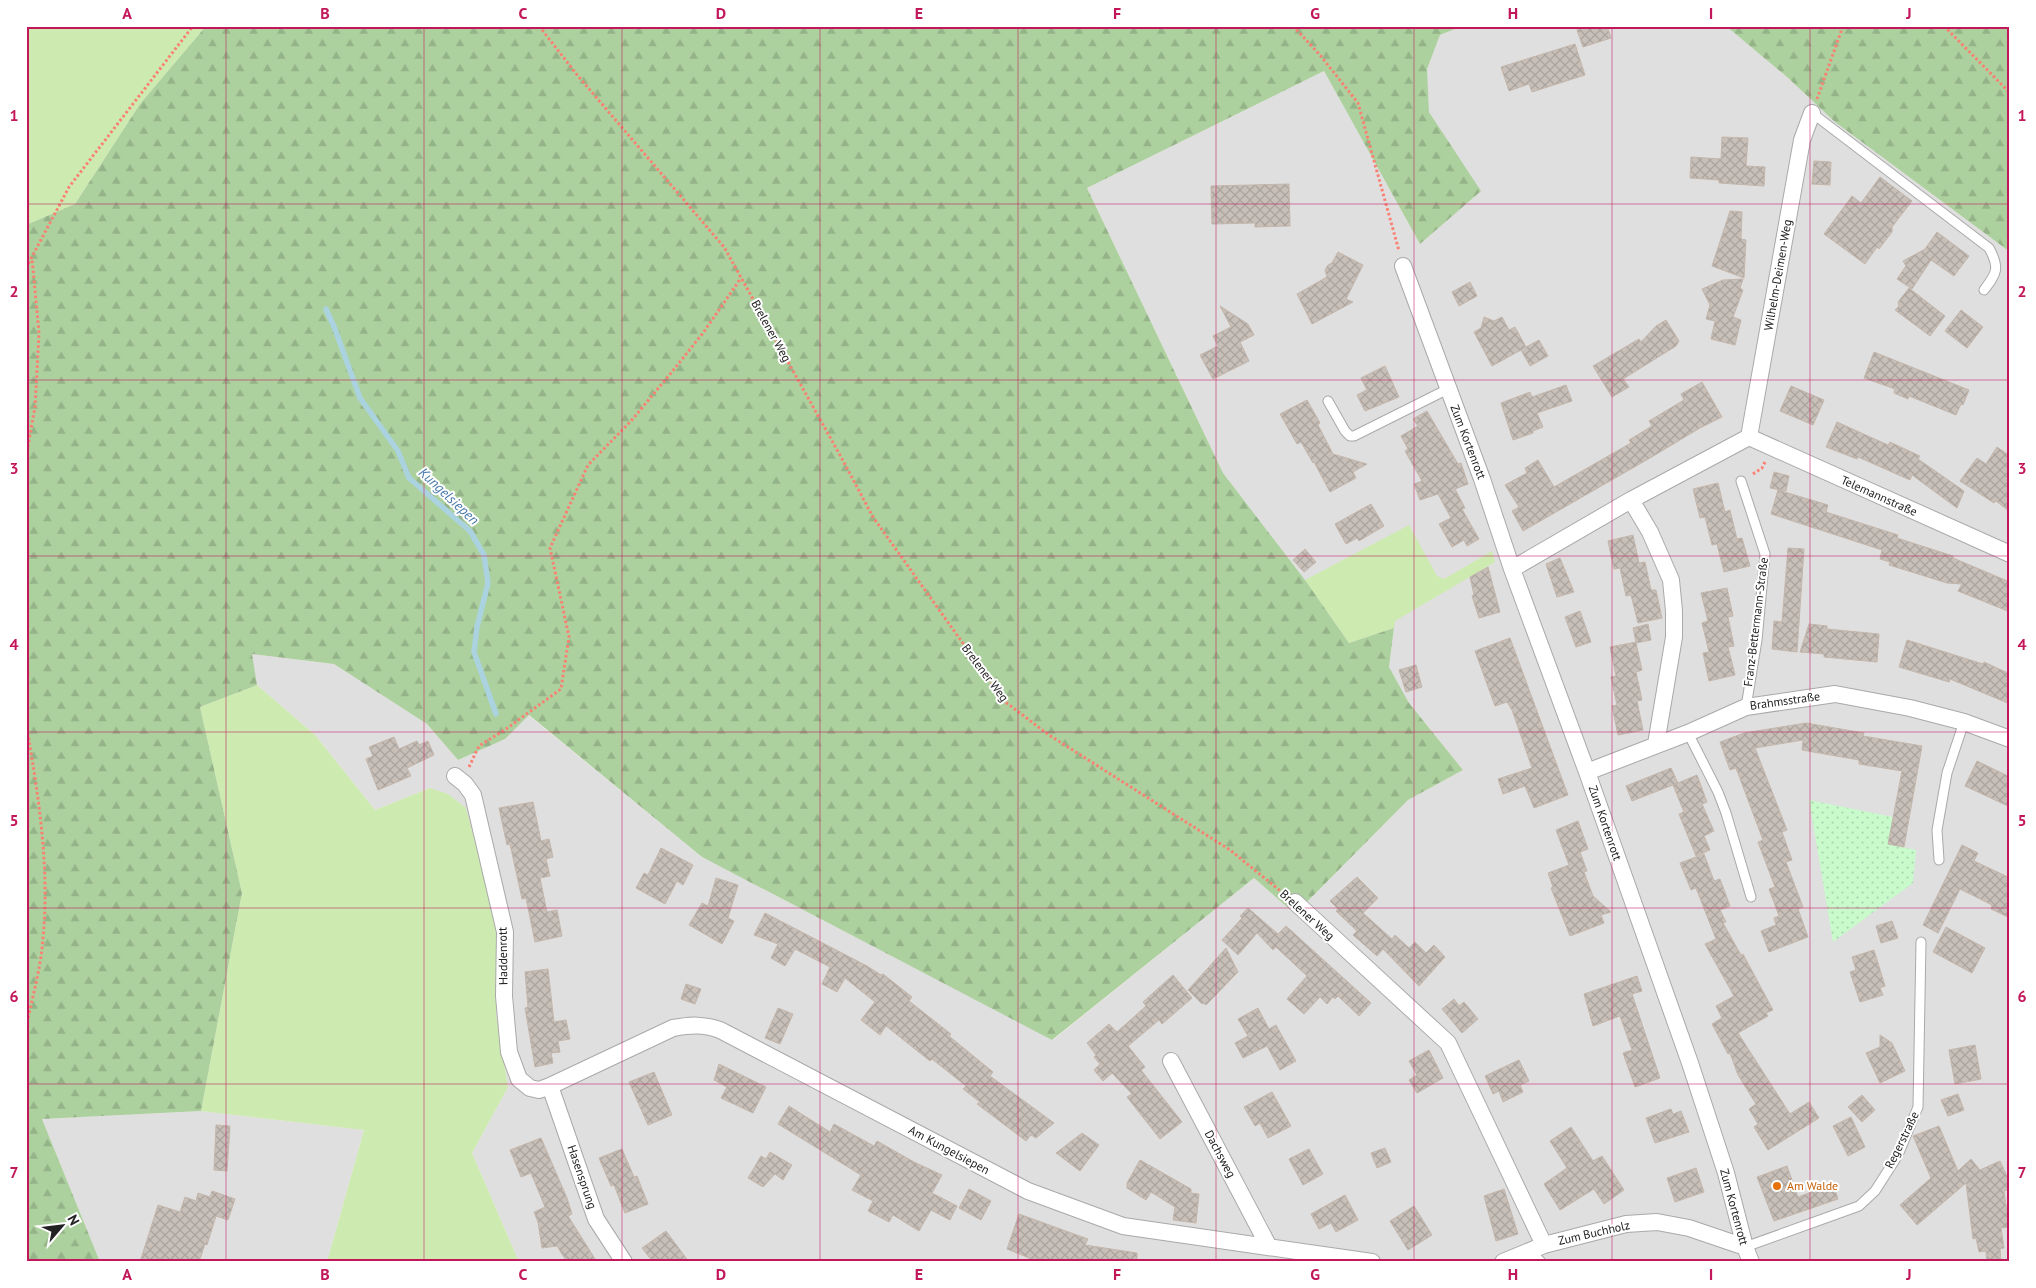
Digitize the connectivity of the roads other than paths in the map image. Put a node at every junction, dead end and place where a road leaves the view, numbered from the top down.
1 (1812, 113) joint
2 (1403, 266) road end
3 (1984, 290) dead end
4 (1448, 389) junction
5 (1328, 401) dead end
6 (1749, 437) junction
7 (1742, 481) dead end
8 (1631, 500) junction
9 (2010, 554) edge
10 (1512, 569) junction
11 (1746, 706) junction
12 (1964, 722) junction
13 (1688, 733) junction
14 (2010, 739) edge
15 (1656, 744) junction
16 (1587, 772) junction
17 (460, 780) road end
18 (1939, 860) dead end
19 (1751, 897) dead end
20 (1295, 902) road end
21 (1921, 942) dead end
22 (1170, 1061) dead end
23 (550, 1086) junction
24 (1269, 1247) junction
25 (1538, 1253) edge
26 (1748, 1254) edge
27 (624, 1262) edge
28 (1372, 1262) edge
29 (1503, 1262) edge

1 - 3 lane
1 - 6 street, Wilhelm-Deimen-Weg
2 - 4 street, Zum Kortenrott
4 - 5 lane, Zum Kortenrott
4 - 10 street, Zum Kortenrott
6 - 8 street
6 - 9 street, Telemannstraße
7 - 11 lane, Franz-Bettermann-Straße
8 - 10 street
8 - 15 street
10 - 16 street, Zum Kortenrott
11 - 12 street, Brahmsstraße
11 - 13 street, Brahmsstraße
12 - 14 street, Brahmsstraße
12 - 18 lane
13 - 15 street, Brahmsstraße
13 - 19 lane
15 - 16 street, Brahmsstraße
16 - 26 street, Zum Kortenrott
17 - 23 street, Haddenrott
20 - 25 street, Brelener Weg
21 - 26 lane, Regerstraße
22 - 24 street, Dachsweg
23 - 24 street, Am Kungelsiepen
23 - 27 street, Hasensprung
24 - 28 street, Am Kungelsiepen
25 - 26 street, Zum Buchholz
25 - 29 street, Zum Buchholz

